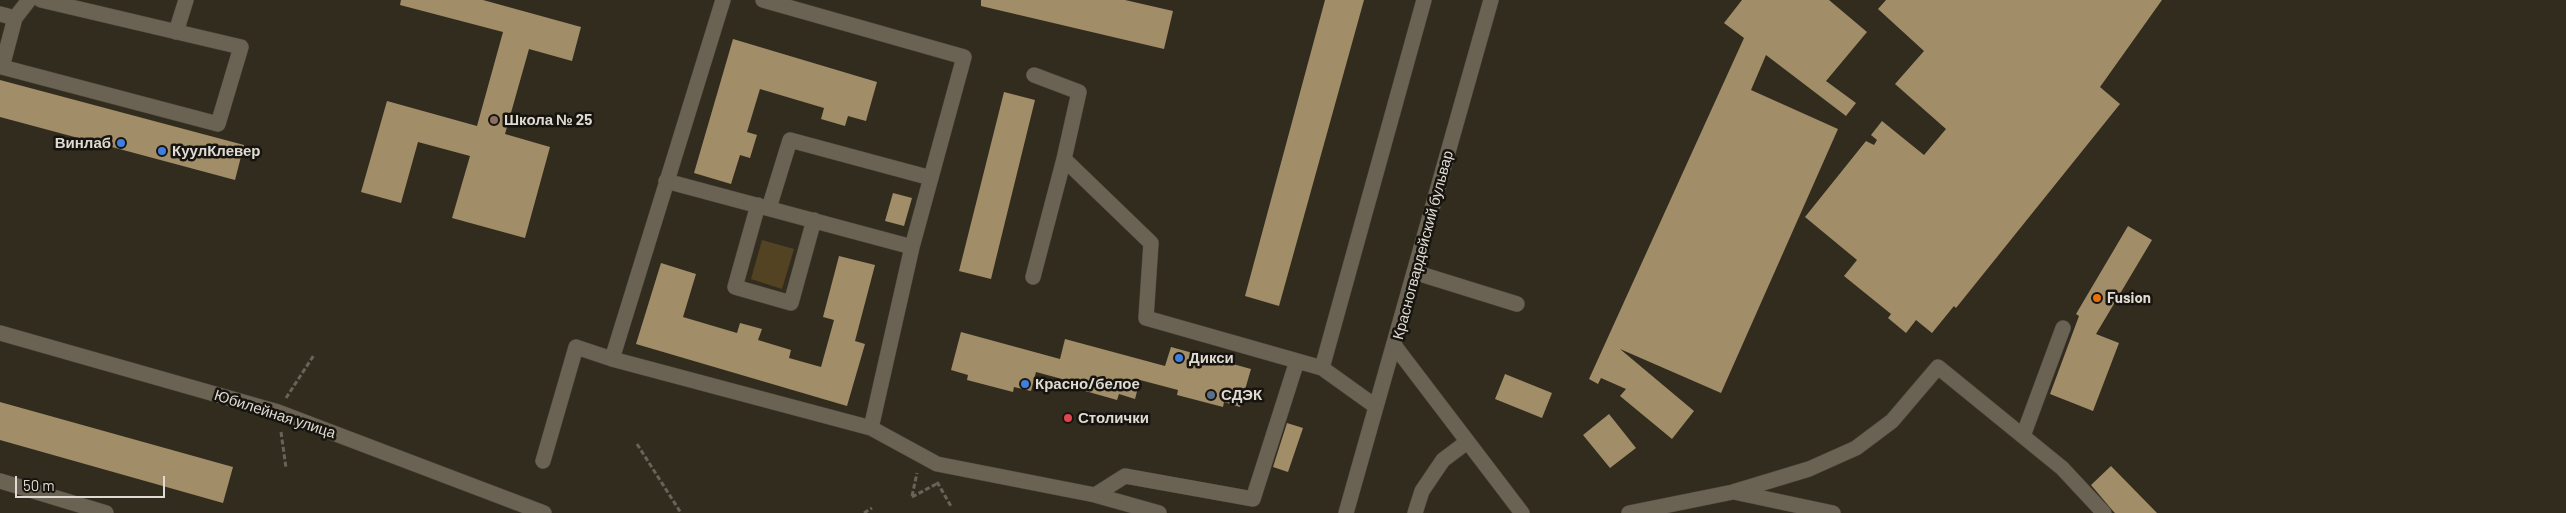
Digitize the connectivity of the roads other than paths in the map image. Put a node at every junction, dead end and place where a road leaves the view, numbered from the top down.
1 (29, 0) edge
2 (41, 0) edge
3 (186, 0) edge
4 (723, 0) edge
5 (764, 0) edge
6 (1424, 0) edge
7 (1490, 0) edge
8 (0, 14) edge
9 (16, 18) junction
10 (176, 32) junction
11 (1034, 75) dead end
12 (1064, 159) junction
13 (931, 178) junction
14 (666, 182) junction
15 (763, 207) junction
16 (814, 220) junction
17 (912, 247) junction
18 (1414, 272) junction
19 (1033, 277) dead end
20 (1517, 304) dead end
21 (2063, 328) dead end
22 (0, 333) edge
23 (1394, 345) junction
24 (612, 359) junction
25 (1297, 361) junction
26 (1322, 368) junction
27 (1375, 406) junction
28 (871, 428) junction
29 (2023, 436) junction
30 (1467, 442) junction
31 (543, 461) dead end
32 (0, 481) edge
33 (1733, 492) junction
34 (1095, 496) junction
35 (1631, 512) edge
36 (106, 513) edge
37 (544, 513) edge
38 (1160, 513) edge
39 (1346, 513) edge
40 (1415, 513) edge
41 (1522, 513) edge
42 (1833, 513) edge
43 (2104, 513) edge

1 - 9 street
2 - 10 street
3 - 10 street
4 - 14 street
5 - 13 street
6 - 26 street
7 - 18 street, Красногвардейский бульвар
8 - 9 street
9 - 10 street
11 - 12 street
12 - 19 street
12 - 25 street
13 - 15 street
13 - 17 street
14 - 15 street
14 - 24 street
15 - 16 street
15 - 16 street
16 - 17 street
17 - 28 street
18 - 20 street
18 - 23 street, Красногвардейский бульвар
21 - 29 street
22 - 37 street, Юбилейная улица
23 - 27 street
23 - 30 street, Красногвардейский бульвар
24 - 28 street
24 - 31 street
25 - 26 street
25 - 34 street
26 - 27 street
27 - 39 street
28 - 34 street
29 - 33 street
29 - 43 street
30 - 40 street
30 - 41 street, Красногвардейский бульвар
32 - 36 street
33 - 35 street
33 - 42 street
34 - 38 street

